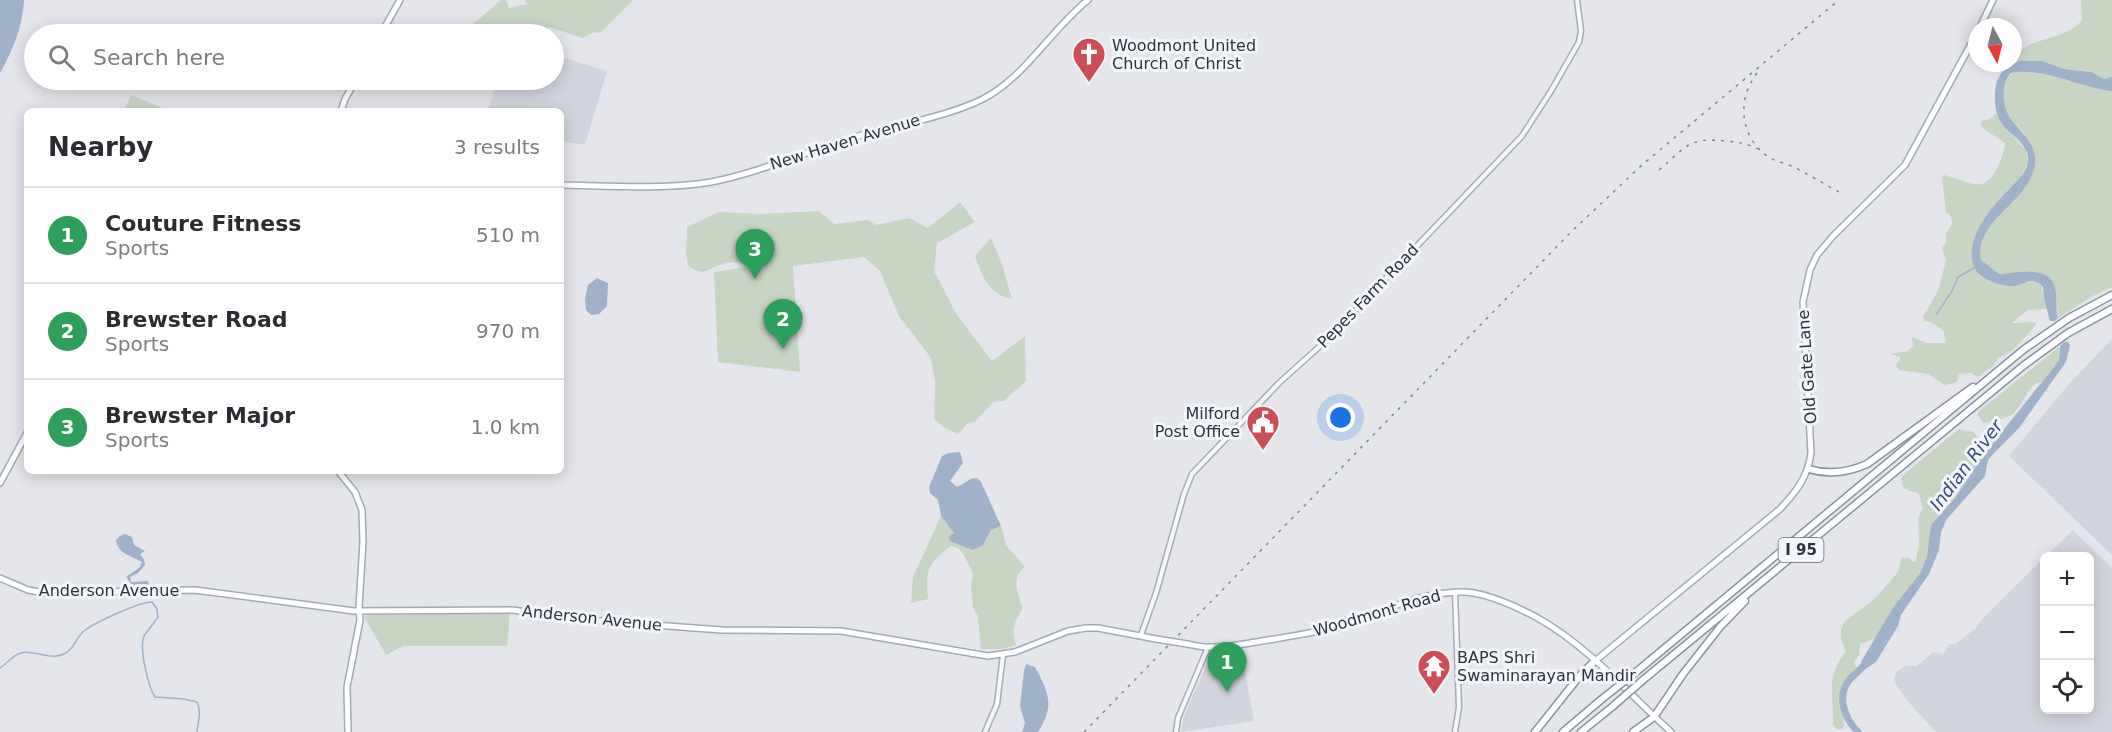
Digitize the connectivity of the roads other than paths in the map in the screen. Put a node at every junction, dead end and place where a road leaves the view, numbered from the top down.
1 (400, 0) edge
2 (1088, 0) edge
3 (1577, 0) edge
4 (1993, 0) edge
5 (1984, 18) edge
6 (387, 24) edge
7 (1968, 50) edge
8 (350, 90) edge
9 (342, 108) edge
10 (564, 185) edge
11 (2112, 295) edge
12 (2112, 309) edge
13 (1948, 409) junction
14 (24, 439) edge
15 (1809, 469) junction
16 (340, 474) edge
17 (0, 483) edge
18 (1798, 552) junction
19 (0, 578) edge
20 (1455, 592) junction
21 (359, 611) junction
22 (1141, 635) junction
23 (1181, 643) joint
24 (1206, 647) junction
25 (1003, 655) junction
26 (1595, 661) junction
27 (1654, 717) junction
28 (348, 732) edge
29 (985, 732) edge
30 (1176, 732) edge
31 (1455, 732) edge
32 (1535, 732) edge
33 (1563, 732) edge
34 (1581, 732) edge
35 (1633, 732) edge
36 (1671, 732) edge

1 - 6 main road
2 - 10 main road, New Haven Avenue
3 - 22 street, Pepes Farm Road
4 - 5 main road
7 - 15 main road, Old Gate Lane
8 - 9 main road
11 - 13 highway
12 - 18 highway, I 95
13 - 15 highway
13 - 33 highway, I 95, bridge
14 - 17 main road
15 - 26 main road, Old Gate Lane
16 - 21 main road
18 - 27 highway
18 - 34 highway, I 95, bridge
19 - 21 main road, Anderson Avenue
20 - 24 main road, Woodmont Road
20 - 26 main road, Woodmont Road
20 - 31 street
21 - 25 main road, Anderson Avenue
21 - 28 main road
22 - 23 main road, Anderson Avenue, bridge
22 - 25 main road, Anderson Avenue
23 - 24 main road, Woodmont Road
24 - 30 street
25 - 29 street
26 - 27 main road, Woodmont Road
26 - 32 highway
27 - 35 highway
27 - 36 main road, Woodmont Road

